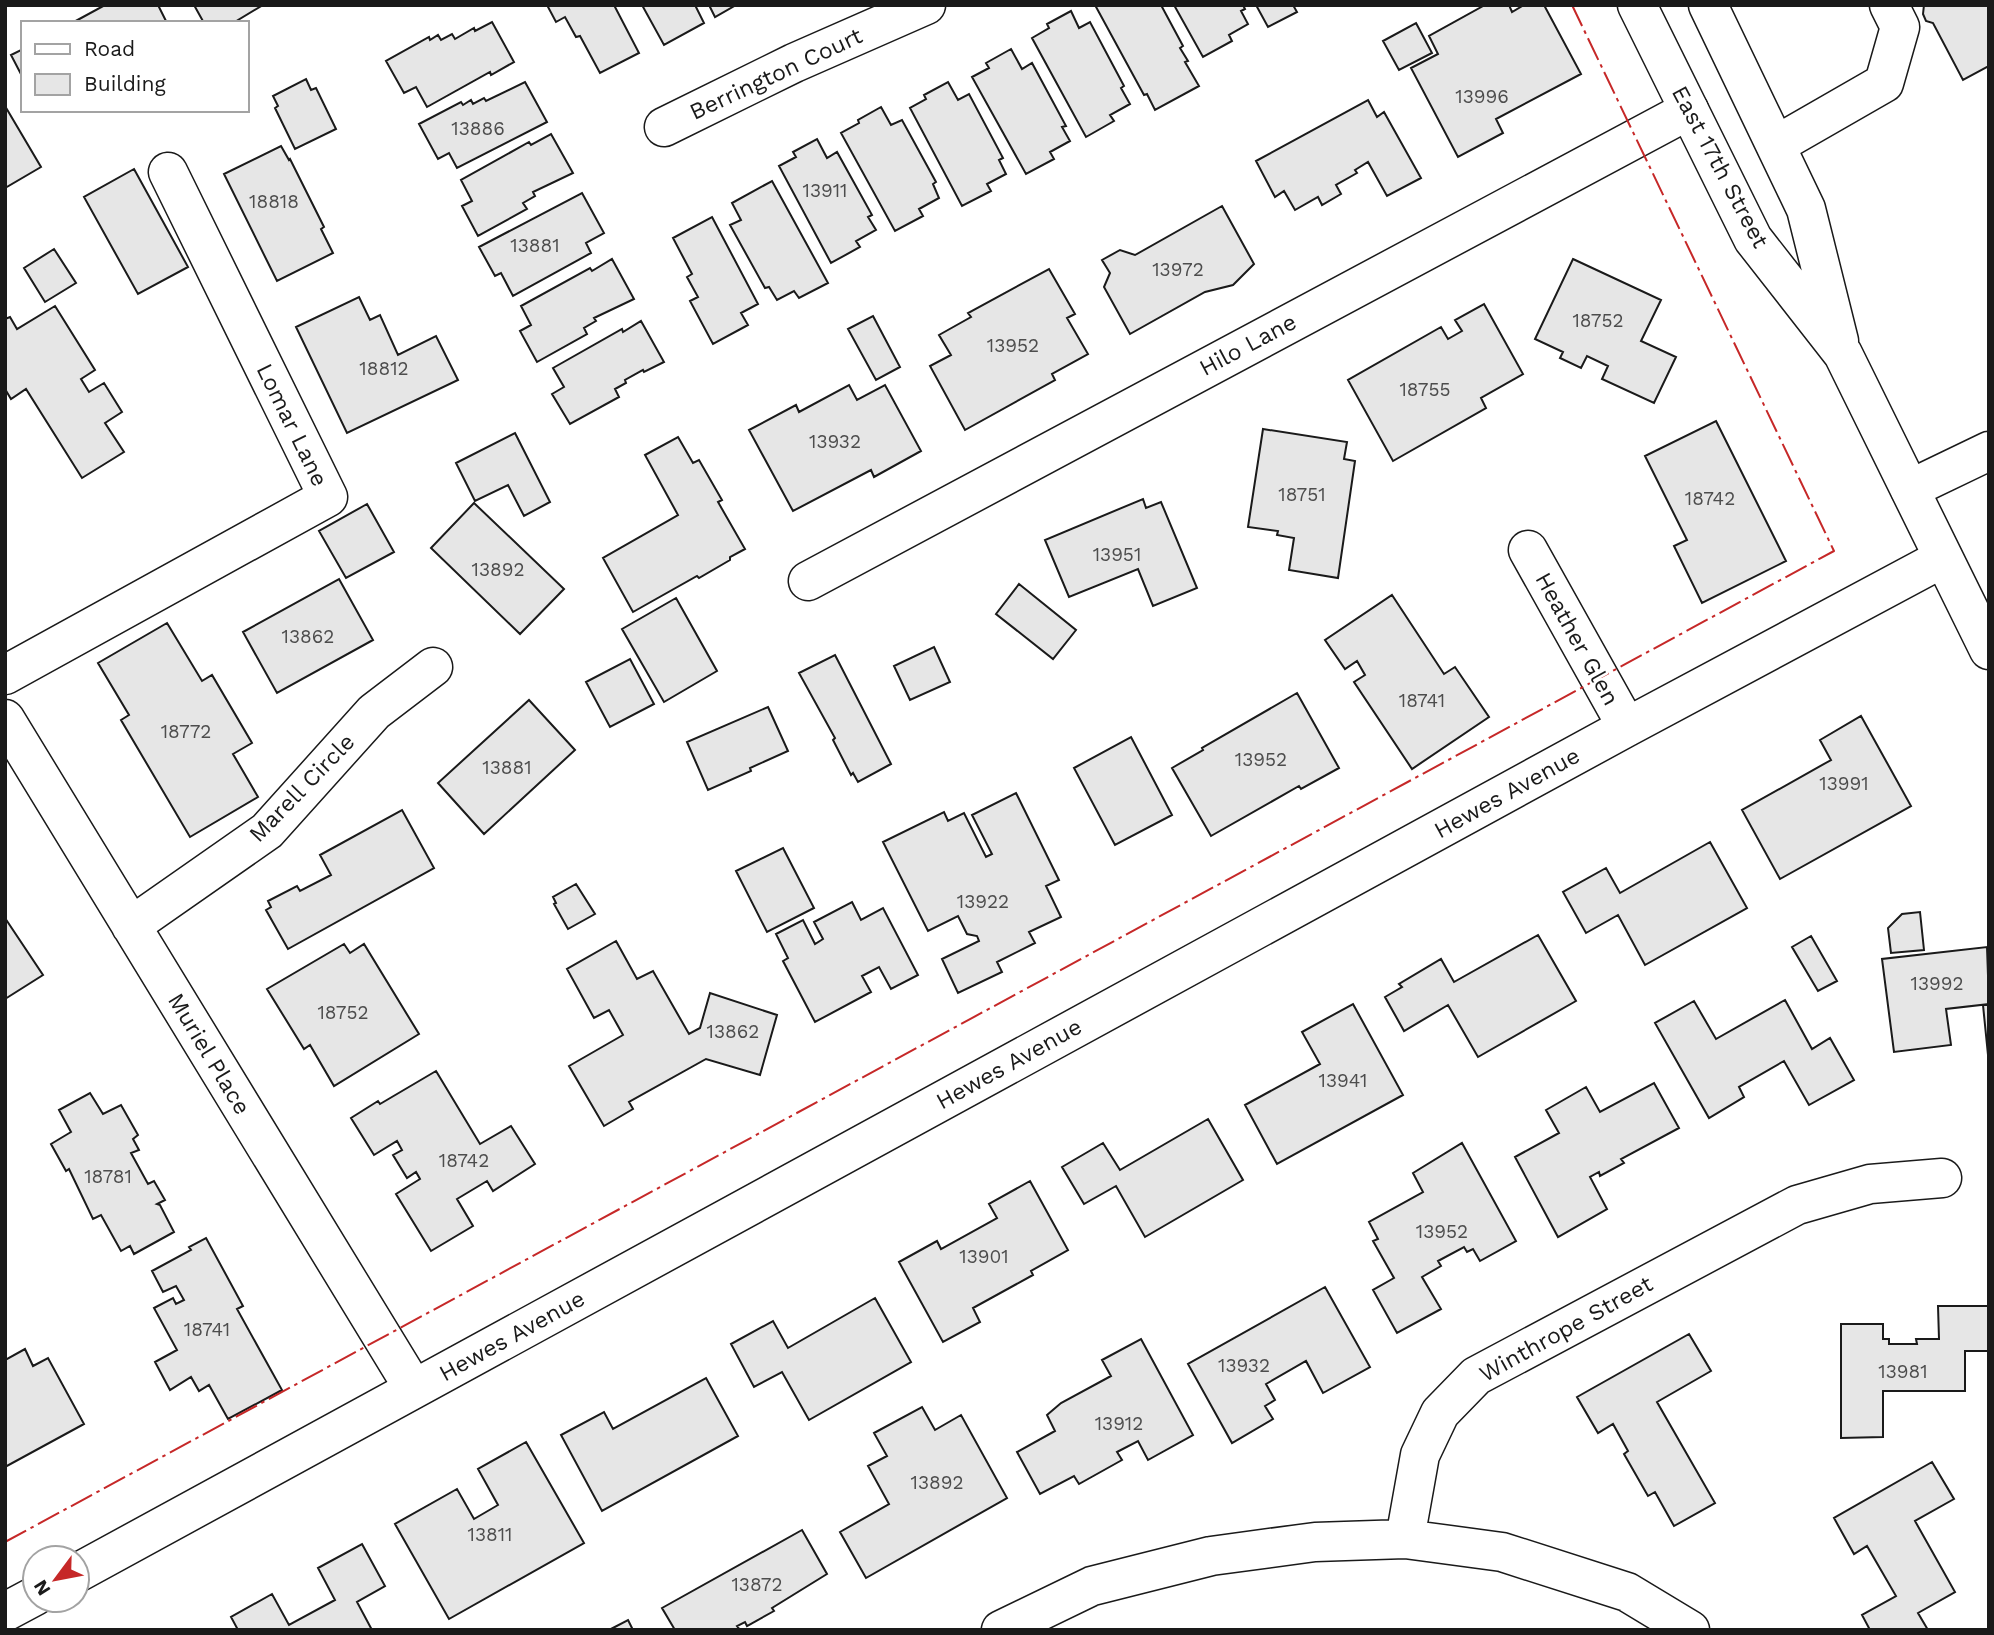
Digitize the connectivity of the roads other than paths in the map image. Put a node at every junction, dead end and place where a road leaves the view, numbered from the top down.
1 (926, 5) edge
2 (1637, 5) edge
3 (1708, 5) edge
4 (1889, 5) edge
5 (1689, 110) junction
6 (664, 127) dead end
7 (1776, 145) junction
8 (169, 172) dead end
9 (1843, 354) junction
10 (1989, 451) edge
11 (1910, 489) junction
12 (1528, 550) dead end
13 (1943, 558) junction
14 (808, 580) dead end
15 (1989, 650) edge
16 (433, 667) dead end
17 (5, 675) edge
18 (5, 719) edge
19 (1627, 727) junction
20 (131, 926) junction
21 (1942, 1178) dead end
22 (414, 1389) junction
23 (1405, 1539) junction
24 (91, 1565) edge
25 (21, 1603) edge
26 (5, 1612) edge
27 (1001, 1630) edge
28 (1690, 1630) edge

1 - 6 street, Berrington Court
2 - 5 street, East 17th Street
3 - 7 street, East 17th Street
4 - 7 street
5 - 9 street, East 17th Street
5 - 14 street, Hilo Lane
7 - 9 street, East 17th Street
8 - 17 street, Lomar Lane
9 - 11 street, East 17th Street
10 - 11 street
11 - 13 street, East 17th Street
12 - 19 street, Heather Glen
13 - 15 street, East 17th Street
13 - 19 street, Hewes Avenue
16 - 20 street, Marell Circle
18 - 20 street, Muriel Place
19 - 22 street, Hewes Avenue
20 - 22 street, Muriel Place
21 - 23 street, Winthrope Street
22 - 24 street, Hewes Avenue
23 - 27 street
23 - 28 street
25 - 26 street

